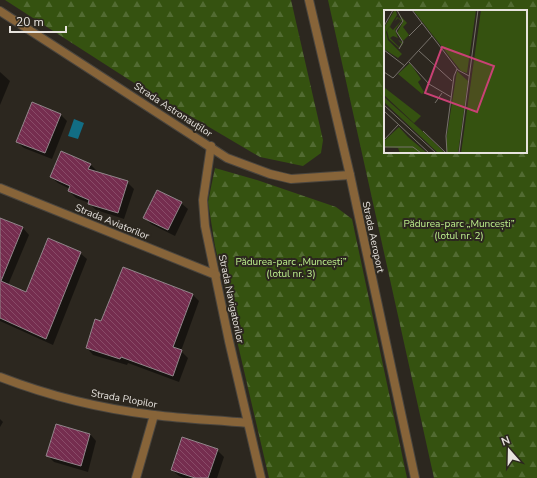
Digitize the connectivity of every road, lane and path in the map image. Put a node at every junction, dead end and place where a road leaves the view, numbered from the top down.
1 (309, 0) edge
2 (0, 11) edge
3 (211, 146) junction
4 (350, 176) junction
5 (0, 188) edge
6 (216, 275) junction
7 (0, 378) edge
8 (154, 415) junction
9 (248, 423) junction
10 (136, 478) edge
11 (261, 478) edge
12 (415, 478) edge

1 - 4 street, Strada Aeroport
2 - 3 street, Strada Astronauților
3 - 4 street, Strada Astronauților
3 - 6 street, Strada Navigatorilor
4 - 12 street, Strada Aeroport
5 - 6 street, Strada Aviatorilor
6 - 9 street, Strada Navigatorilor
7 - 8 street, Strada Plopilor
8 - 9 street, Strada Plopilor
8 - 10 street
9 - 11 street, Strada Navigatorilor

